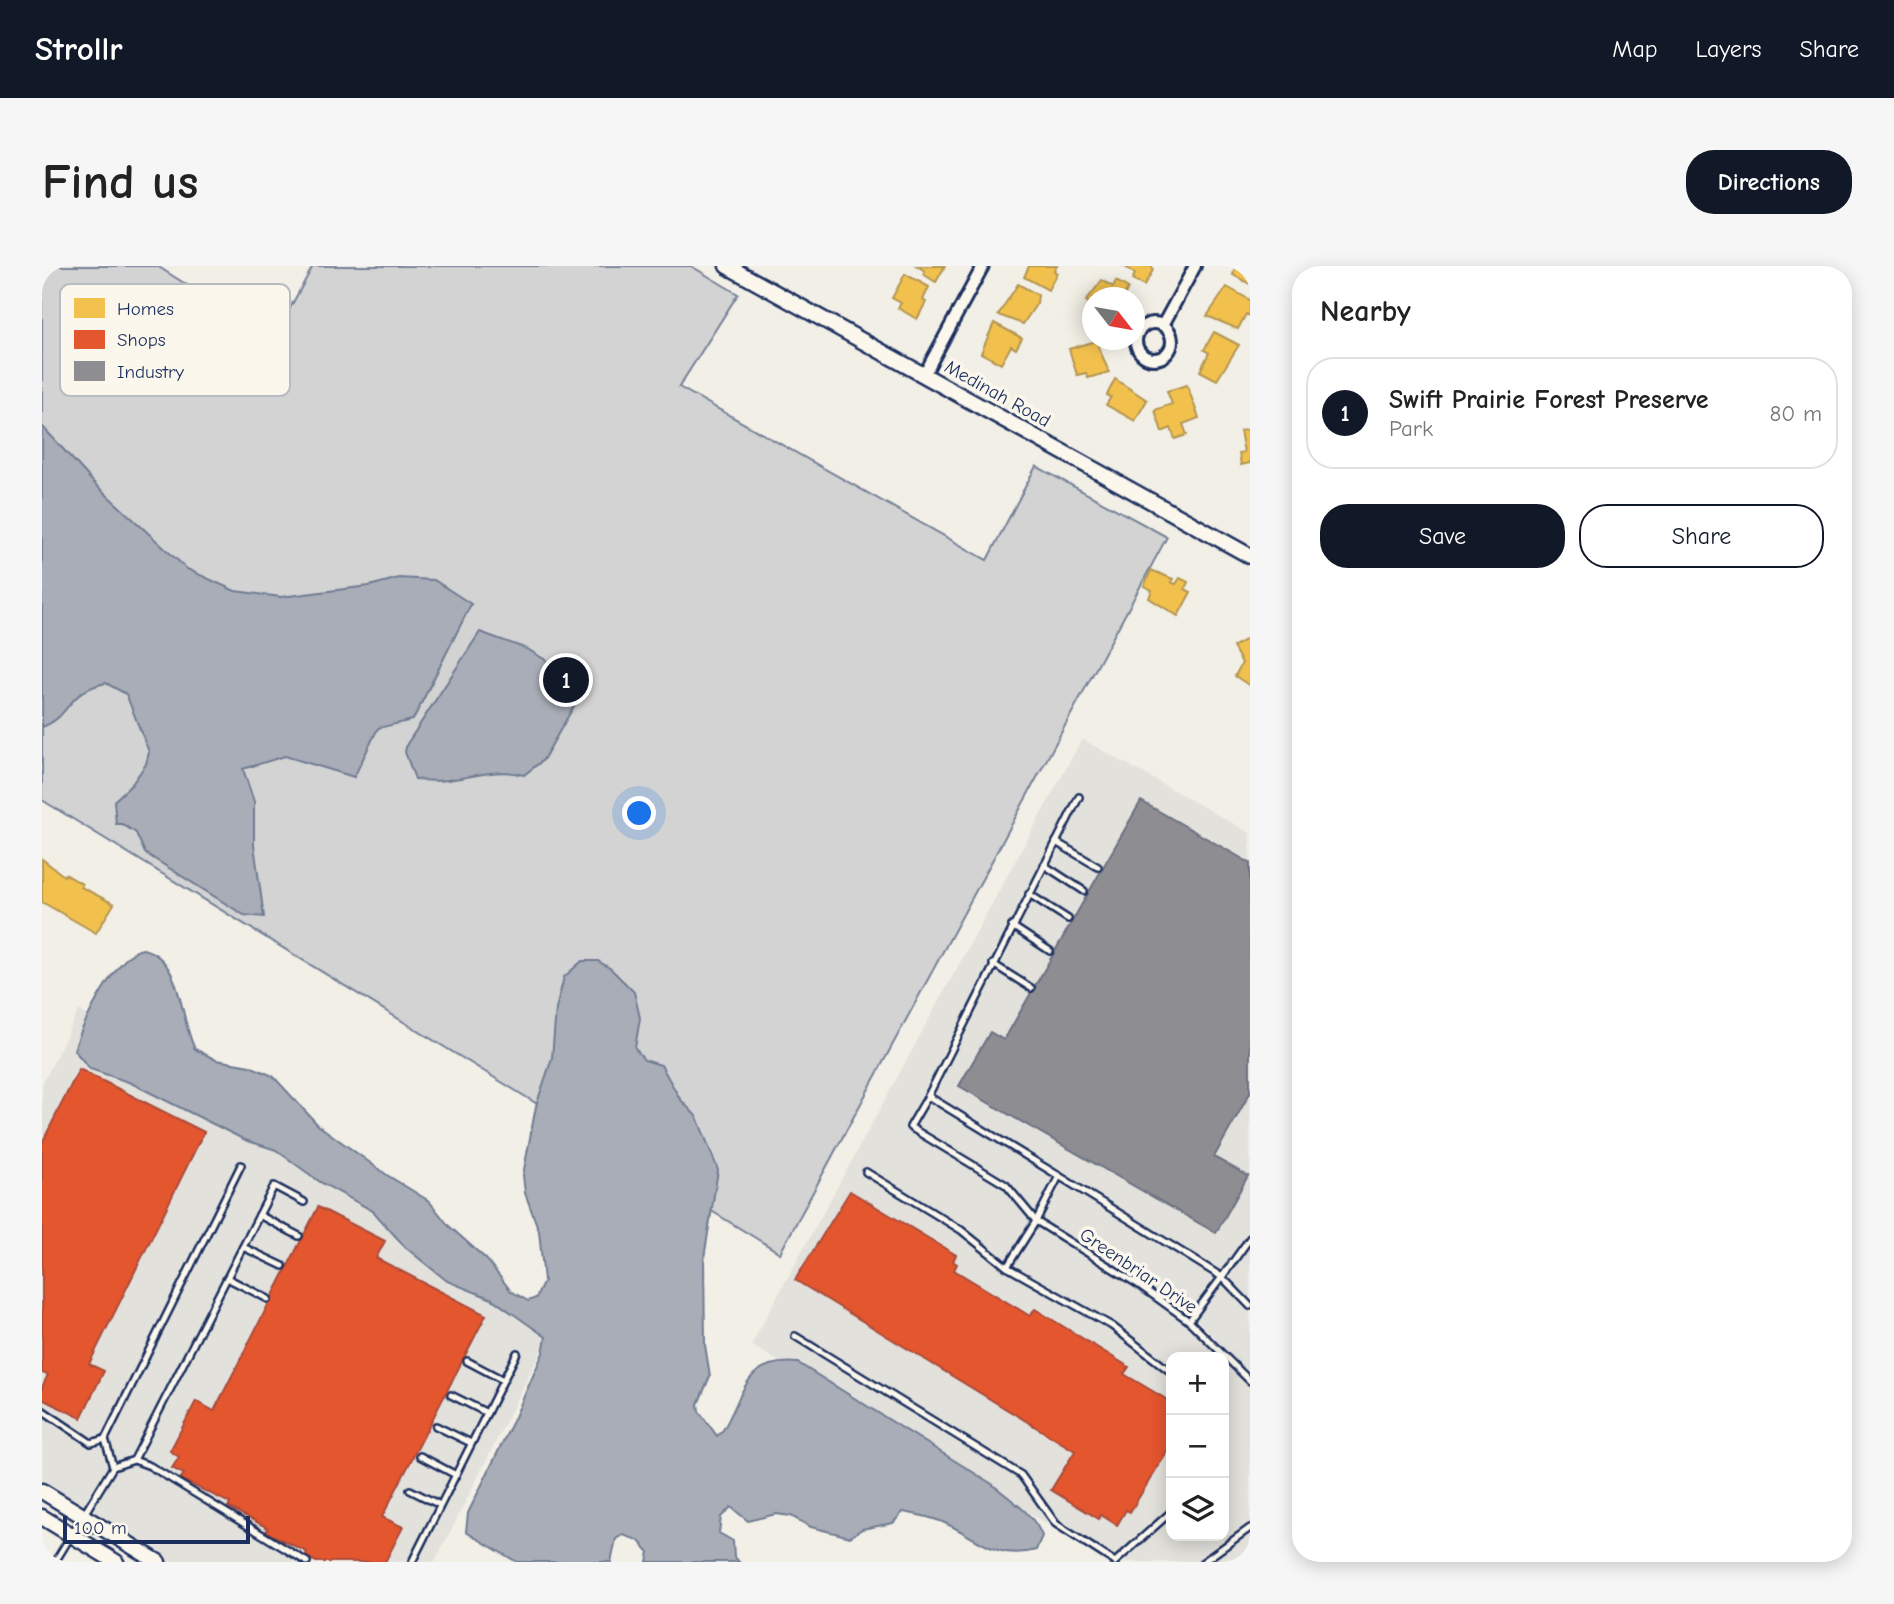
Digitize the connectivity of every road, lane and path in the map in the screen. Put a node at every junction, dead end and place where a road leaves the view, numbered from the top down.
1 (727, 266) edge
2 (983, 266) edge
3 (1195, 266) edge
4 (1164, 323) dead end
5 (924, 375) junction
6 (1250, 556) edge
7 (1080, 797) dead end
8 (1056, 842) junction
9 (1044, 865) junction
10 (1098, 867) dead end
11 (1084, 891) dead end
12 (1028, 894) junction
13 (1068, 919) dead end
14 (1012, 926) junction
15 (1050, 951) dead end
16 (993, 964) junction
17 (1031, 988) dead end
18 (928, 1096) junction
19 (241, 1165) dead end
20 (866, 1172) dead end
21 (1059, 1176) junction
22 (304, 1202) dead end
23 (259, 1215) junction
24 (1036, 1221) junction
25 (299, 1236) dead end
26 (1250, 1238) edge
27 (243, 1247) junction
28 (283, 1266) dead end
29 (1007, 1267) junction
30 (1222, 1277) junction
31 (227, 1278) junction
32 (268, 1299) dead end
33 (1250, 1306) edge
34 (1189, 1321) junction
35 (795, 1336) dead end
36 (517, 1353) dead end
37 (467, 1362) dead end
38 (1166, 1368) edge
39 (503, 1380) junction
40 (1250, 1381) edge
41 (451, 1395) dead end
42 (42, 1410) edge
43 (487, 1413) junction
44 (436, 1426) dead end
45 (105, 1439) junction
46 (471, 1443) junction
47 (420, 1456) dead end
48 (134, 1460) junction
49 (113, 1467) junction
50 (456, 1475) junction
51 (410, 1490) dead end
52 (42, 1491) edge
53 (440, 1505) junction
54 (82, 1516) junction
55 (1166, 1516) edge
56 (42, 1517) edge
57 (1250, 1528) edge
58 (71, 1535) junction
59 (55, 1562) edge
60 (116, 1562) edge
61 (158, 1562) edge
62 (307, 1562) edge
63 (412, 1562) edge
64 (1115, 1562) edge
65 (1203, 1562) edge

1 - 5 street, Medinah Road
2 - 5 street
3 - 4 street
5 - 6 street, Medinah Road
7 - 8 lane
8 - 9 lane
8 - 10 lane
9 - 11 lane
9 - 12 lane
12 - 13 lane
12 - 14 lane
14 - 15 lane
14 - 16 lane
16 - 17 lane
16 - 18 lane
18 - 21 lane
18 - 24 lane, Greenbriar Drive
19 - 45 lane
20 - 29 lane
21 - 24 lane
21 - 30 lane
22 - 23 lane
23 - 25 lane
23 - 27 lane
24 - 29 lane
24 - 34 lane, Greenbriar Drive
26 - 30 lane
27 - 28 lane
27 - 31 lane
29 - 38 lane
30 - 33 lane
30 - 34 lane
31 - 32 lane
31 - 48 lane
34 - 40 lane, Greenbriar Drive
35 - 64 lane
36 - 39 lane
37 - 39 lane
39 - 43 lane
41 - 43 lane
42 - 45 lane
43 - 46 lane
44 - 46 lane
45 - 49 lane
46 - 50 lane
47 - 50 lane
48 - 49 lane
48 - 62 lane
49 - 54 lane
50 - 53 lane
51 - 53 lane
52 - 54 street
53 - 63 lane
54 - 58 lane
54 - 61 street
55 - 64 lane
56 - 58 street
57 - 65 lane
58 - 59 lane
58 - 60 street

